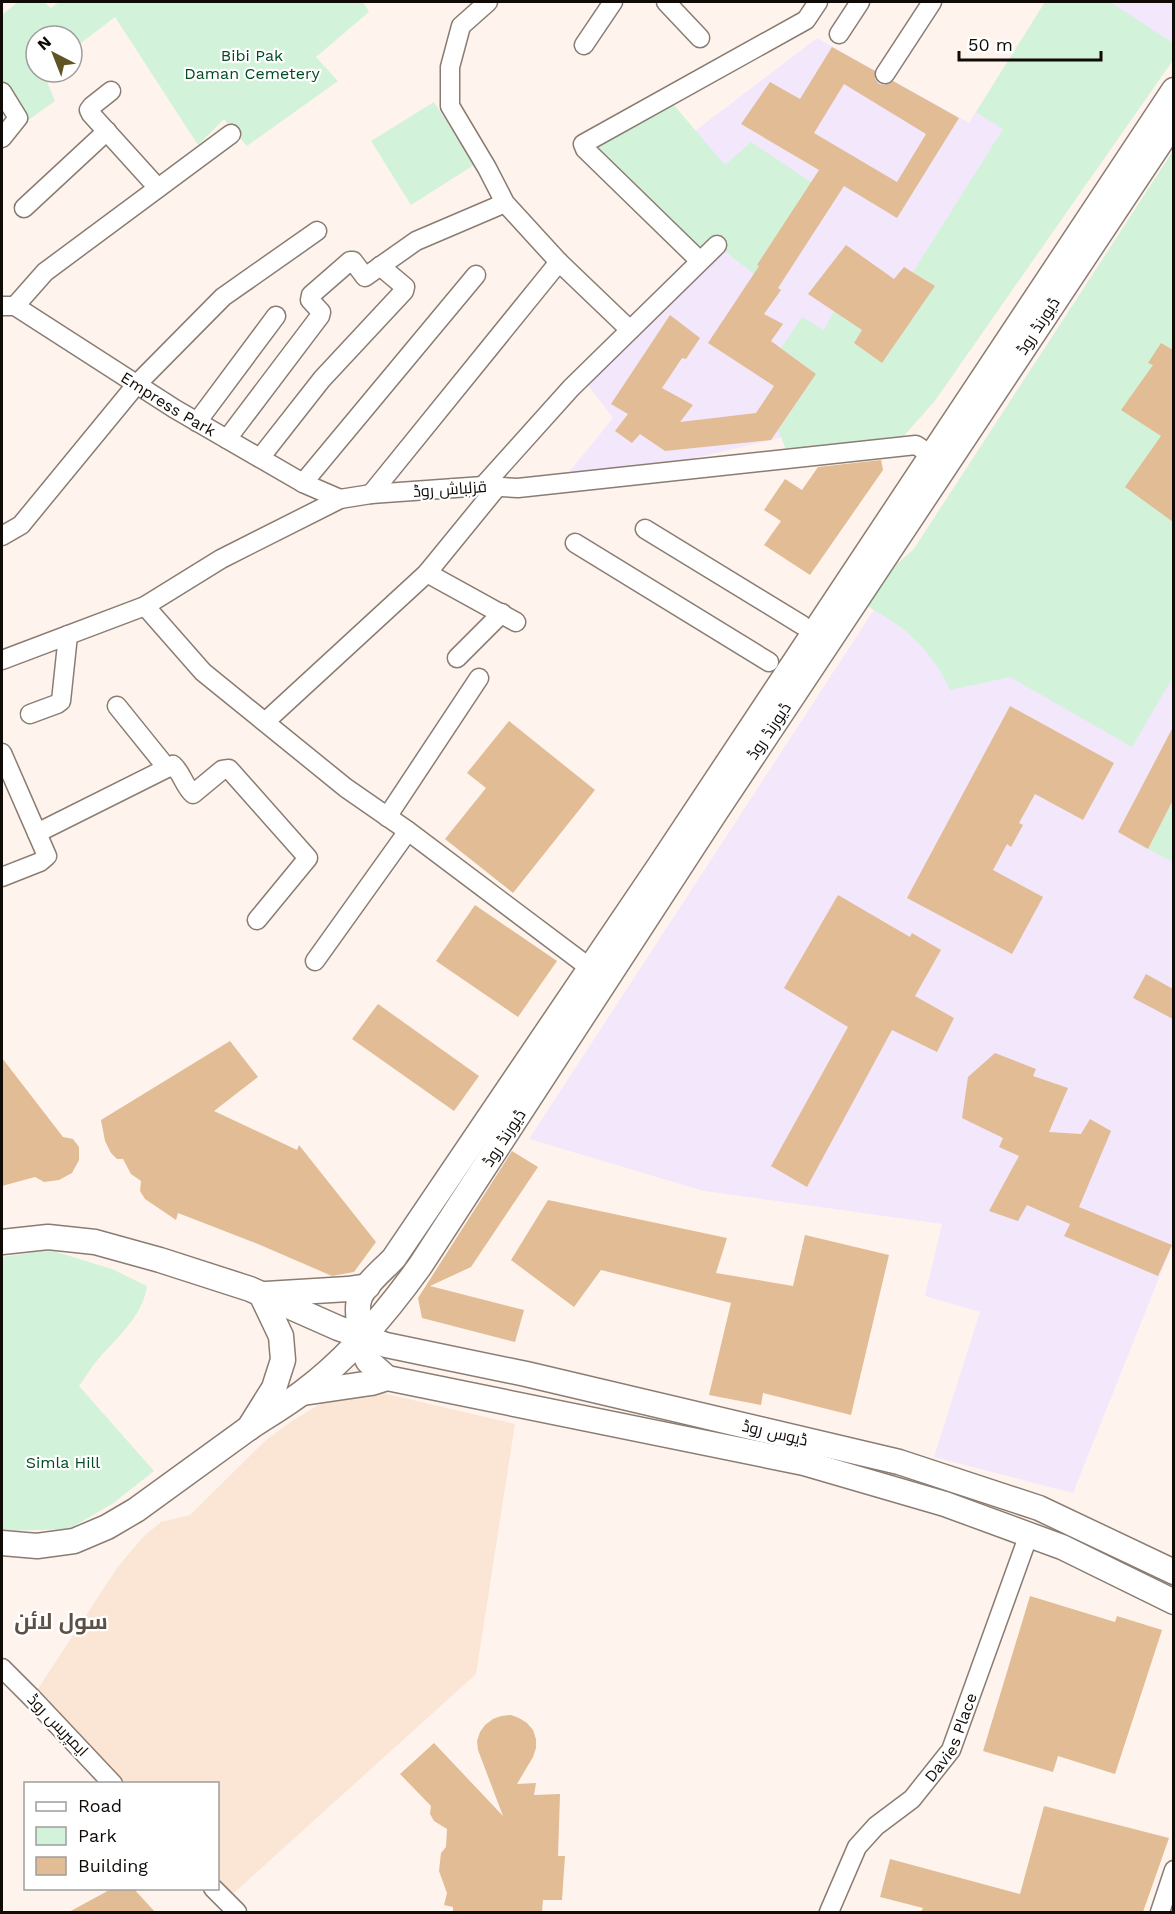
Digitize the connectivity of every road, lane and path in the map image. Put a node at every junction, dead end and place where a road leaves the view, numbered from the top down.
1 (488, 2) edge
2 (613, 2) edge
3 (666, 2) edge
4 (818, 2) edge
5 (860, 2) edge
6 (932, 2) edge
7 (839, 34) dead end
8 (700, 38) dead end
9 (584, 45) dead end
10 (885, 74) dead end
11 (1173, 90) edge
12 (111, 91) dead end
13 (2, 92) edge
14 (1173, 122) edge
15 (107, 131) junction
16 (231, 134) dead end
17 (2, 138) edge
18 (158, 188) junction
19 (505, 203) junction
20 (24, 208) dead end
21 (317, 231) dead end
22 (717, 245) dead end
23 (700, 261) junction
24 (559, 262) junction
25 (380, 266) junction
26 (476, 275) dead end
27 (8, 306) edge
28 (276, 316) dead end
29 (630, 330) junction
30 (136, 385) junction
31 (197, 422) junction
32 (227, 439) junction
33 (931, 455) junction
34 (260, 458) junction
35 (303, 483) junction
36 (491, 486) junction
37 (371, 494) junction
38 (340, 499) junction
39 (645, 529) dead end
40 (2, 536) edge
41 (576, 543) dead end
42 (427, 573) junction
43 (145, 606) junction
44 (802, 625) dead end
45 (68, 635) junction
46 (457, 658) dead end
47 (2, 660) edge
48 (769, 662) dead end
49 (479, 678) dead end
50 (117, 706) dead end
51 (30, 714) dead end
52 (265, 722) junction
53 (2, 753) edge
54 (167, 768) junction
55 (387, 817) junction
56 (408, 831) junction
57 (37, 833) junction
58 (2, 877) edge
59 (257, 920) dead end
60 (315, 961) dead end
61 (590, 968) junction
62 (2, 1242) edge
63 (368, 1286) junction
64 (261, 1294) junction
65 (362, 1337) junction
66 (387, 1378) junction
67 (302, 1393) junction
68 (249, 1428) junction
69 (1029, 1534) junction
70 (2, 1543) edge
71 (1173, 1572) edge
72 (1173, 1602) edge
73 (2, 1668) edge
74 (111, 1782) edge
75 (1173, 1870) edge
76 (829, 1912) edge
77 (1160, 1912) edge

1 - 19 street
2 - 9 street
3 - 8 street
4 - 23 street
5 - 7 street
6 - 10 street
11 - 33 main road, ڈیورنڈ روڈ
12 - 15 street
13 - 17 street
14 - 65 main road, ڈیورنڈ روڈ
15 - 18 street
15 - 20 street
16 - 18 street
18 - 27 street
19 - 24 street
19 - 25 street
21 - 30 street
22 - 23 street
23 - 29 street
24 - 29 street
24 - 37 street
25 - 32 street
25 - 34 street
26 - 35 street
27 - 30 street, Empress Park
28 - 31 street
29 - 36 street
30 - 31 street, Empress Park
30 - 40 street
31 - 32 street, Empress Park
32 - 34 street, Empress Park
33 - 36 street, قزلباش روڈ
33 - 61 main road, ڈیورنڈ روڈ
34 - 35 street, Empress Park
35 - 38 street, Empress Park
36 - 37 street, قزلباش روڈ
36 - 42 street
37 - 38 street, قزلباش روڈ
38 - 43 street, قزلباش روڈ
39 - 44 street
41 - 48 street
42 - 46 street
42 - 52 street
43 - 45 street, قزلباش روڈ
43 - 52 street
45 - 47 street, قزلباش روڈ
45 - 51 street
49 - 55 street
50 - 54 street
52 - 55 street
53 - 57 street
54 - 57 street
54 - 59 street
55 - 56 street
56 - 60 street
56 - 61 street
57 - 58 street
61 - 63 main road, ڈیورنڈ روڈ
62 - 64 main road
63 - 64 main road
63 - 65 main road, ڈیورنڈ روڈ
64 - 65 main road, ڈیوس روڈ
64 - 68 main road
65 - 66 main road
65 - 67 main road, ڈیورنڈ روڈ
65 - 71 main road, ڈیوس روڈ
66 - 67 main road, ڈیوس روڈ
66 - 69 main road, ڈیوس روڈ
67 - 68 main road, ڈیورنڈ روڈ
68 - 70 main road
69 - 72 main road, ڈیوس روڈ
69 - 76 street, Davies Place
73 - 74 street, ایمپریس روڈ
75 - 77 street

